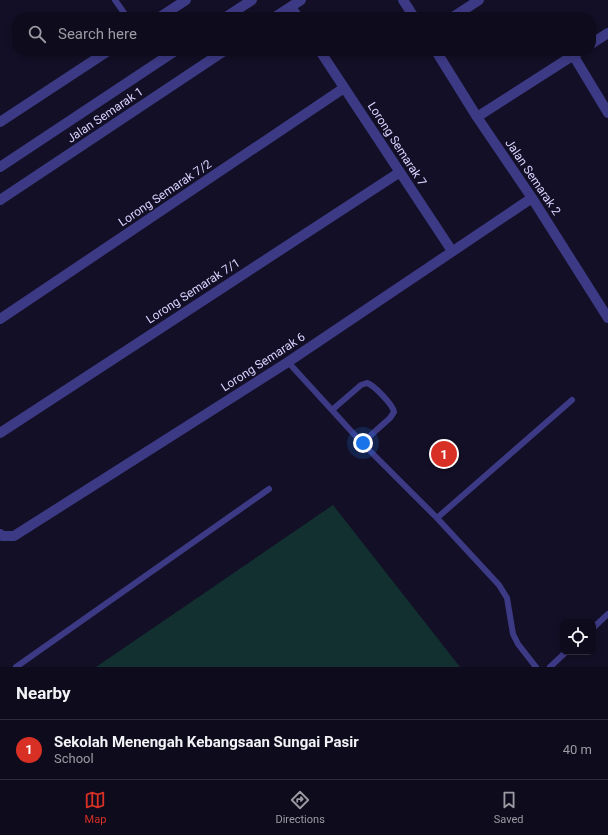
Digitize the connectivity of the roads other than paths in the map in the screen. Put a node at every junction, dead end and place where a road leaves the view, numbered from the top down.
1 (115, 0) edge
2 (186, 0) edge
3 (252, 0) edge
4 (301, 0) edge
5 (403, 0) edge
6 (479, 0) edge
7 (291, 7) junction
8 (123, 12) edge
9 (168, 12) edge
10 (234, 12) edge
11 (283, 12) edge
12 (294, 12) edge
13 (411, 12) edge
14 (460, 12) edge
15 (608, 33) edge
16 (596, 41) edge
17 (100, 56) edge
18 (167, 56) edge
19 (216, 56) edge
20 (323, 56) edge
21 (439, 56) edge
22 (571, 56) edge
23 (578, 56) edge
24 (344, 88) junction
25 (608, 113) edge
26 (477, 117) junction
27 (0, 122) edge
28 (0, 167) edge
29 (400, 172) junction
30 (532, 198) junction
31 (0, 200) edge
32 (452, 251) junction
33 (608, 318) edge
34 (0, 319) edge
35 (288, 362) junction
36 (572, 400) dead end
37 (332, 410) junction
38 (0, 433) edge
39 (362, 443) junction
40 (269, 489) dead end
41 (437, 518) junction
42 (1, 535) edge
43 (608, 614) edge
44 (596, 625) edge
45 (563, 655) edge
46 (16, 667) edge
47 (536, 667) edge
48 (550, 667) edge

1 - 8 lane
2 - 9 street
3 - 10 street
4 - 7 street
5 - 13 street
6 - 14 street
7 - 11 street
7 - 12 street
15 - 16 street
17 - 27 street
18 - 28 street, Jalan Semarak 1
19 - 31 street, Jalan Semarak 1
20 - 24 street, Lorong Semarak 7
21 - 26 street, Jalan Semarak 2
22 - 26 street
23 - 25 street
24 - 29 street, Lorong Semarak 7
24 - 34 street, Lorong Semarak 7/2
26 - 30 street, Jalan Semarak 2
29 - 32 street, Lorong Semarak 7
29 - 38 street, Lorong Semarak 7/1
30 - 32 street, Lorong Semarak 6
30 - 33 street, Jalan Semarak 2
32 - 35 street, Lorong Semarak 6
35 - 37 lane
35 - 42 street, Lorong Semarak 6
36 - 41 lane
37 - 39 lane
37 - 39 lane
39 - 41 lane
40 - 46 lane
41 - 47 lane
43 - 44 lane
45 - 48 lane

